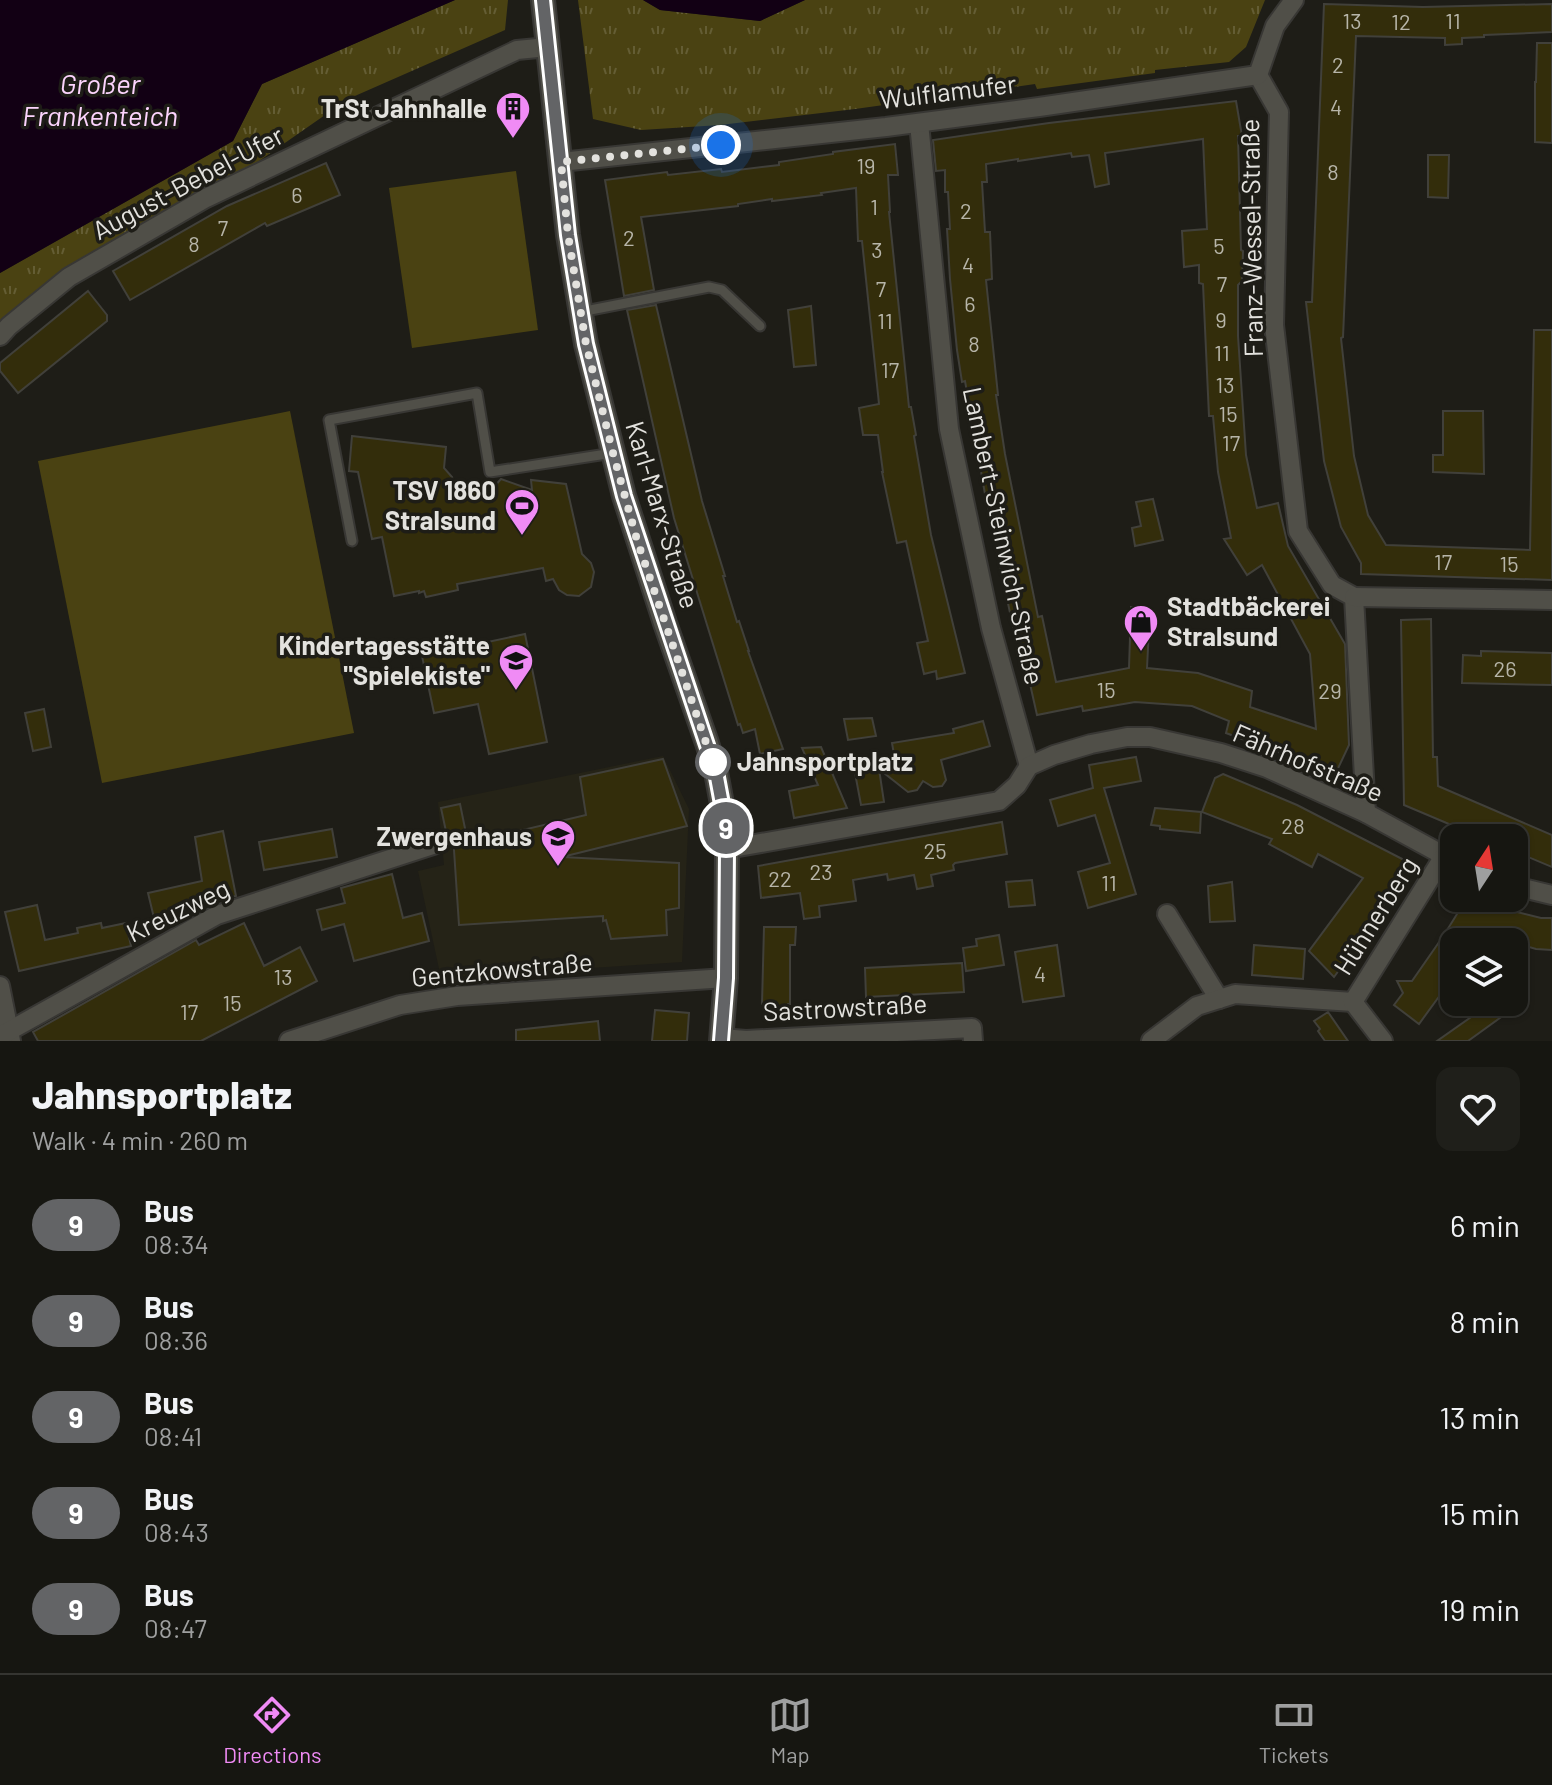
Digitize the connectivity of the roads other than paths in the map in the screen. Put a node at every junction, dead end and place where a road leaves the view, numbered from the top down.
1 (543, 0) edge
2 (1294, 0) edge
3 (548, 47) junction
4 (1258, 75) junction
5 (919, 123) junction
6 (561, 162) junction
7 (580, 312) junction
8 (760, 326) dead end
9 (0, 336) edge
10 (613, 453) junction
11 (352, 541) dead end
12 (1354, 597) junction
13 (1552, 600) edge
14 (1029, 766) junction
15 (1366, 813) junction
16 (436, 844) dead end
17 (727, 849) junction
18 (1440, 854) edge
19 (1440, 872) edge
20 (1528, 889) edge
21 (1552, 895) edge
22 (1167, 914) dead end
23 (726, 978) junction
24 (0, 986) edge
25 (1219, 999) junction
26 (1353, 1002) junction
27 (973, 1034) edge
28 (6, 1036) edge
29 (721, 1040) edge
30 (289, 1041) edge
31 (1151, 1041) edge
32 (1383, 1041) edge

1 - 3 main road, Karl-Marx-Straße
2 - 4 street
3 - 6 main road, Karl-Marx-Straße
3 - 9 street, August-Bebel-Ufer
4 - 5 street, Wulflamufer
4 - 12 street, Franz-Wessel-Straße
5 - 6 street, Wulflamufer
5 - 14 street, Lambert-Steinwich-Straße
6 - 7 main road, Karl-Marx-Straße
7 - 8 lane
7 - 10 main road, Karl-Marx-Straße
10 - 11 lane
10 - 17 main road, Karl-Marx-Straße
12 - 13 street
12 - 15 street
14 - 15 street, Fährhofstraße
14 - 17 street, Fährhofstraße
15 - 18 street, Fährhofstraße
16 - 28 street, Kreuzweg
17 - 23 main road, Karl-Marx-Straße
19 - 26 street, Hühnerberg
20 - 21 street
22 - 25 street
23 - 29 main road, Karl-Marx-Straße
23 - 30 street, Gentzkowstraße
24 - 28 street
25 - 26 street
25 - 31 street
26 - 32 street, Hühnerberg
27 - 29 street, Sastrowstraße

